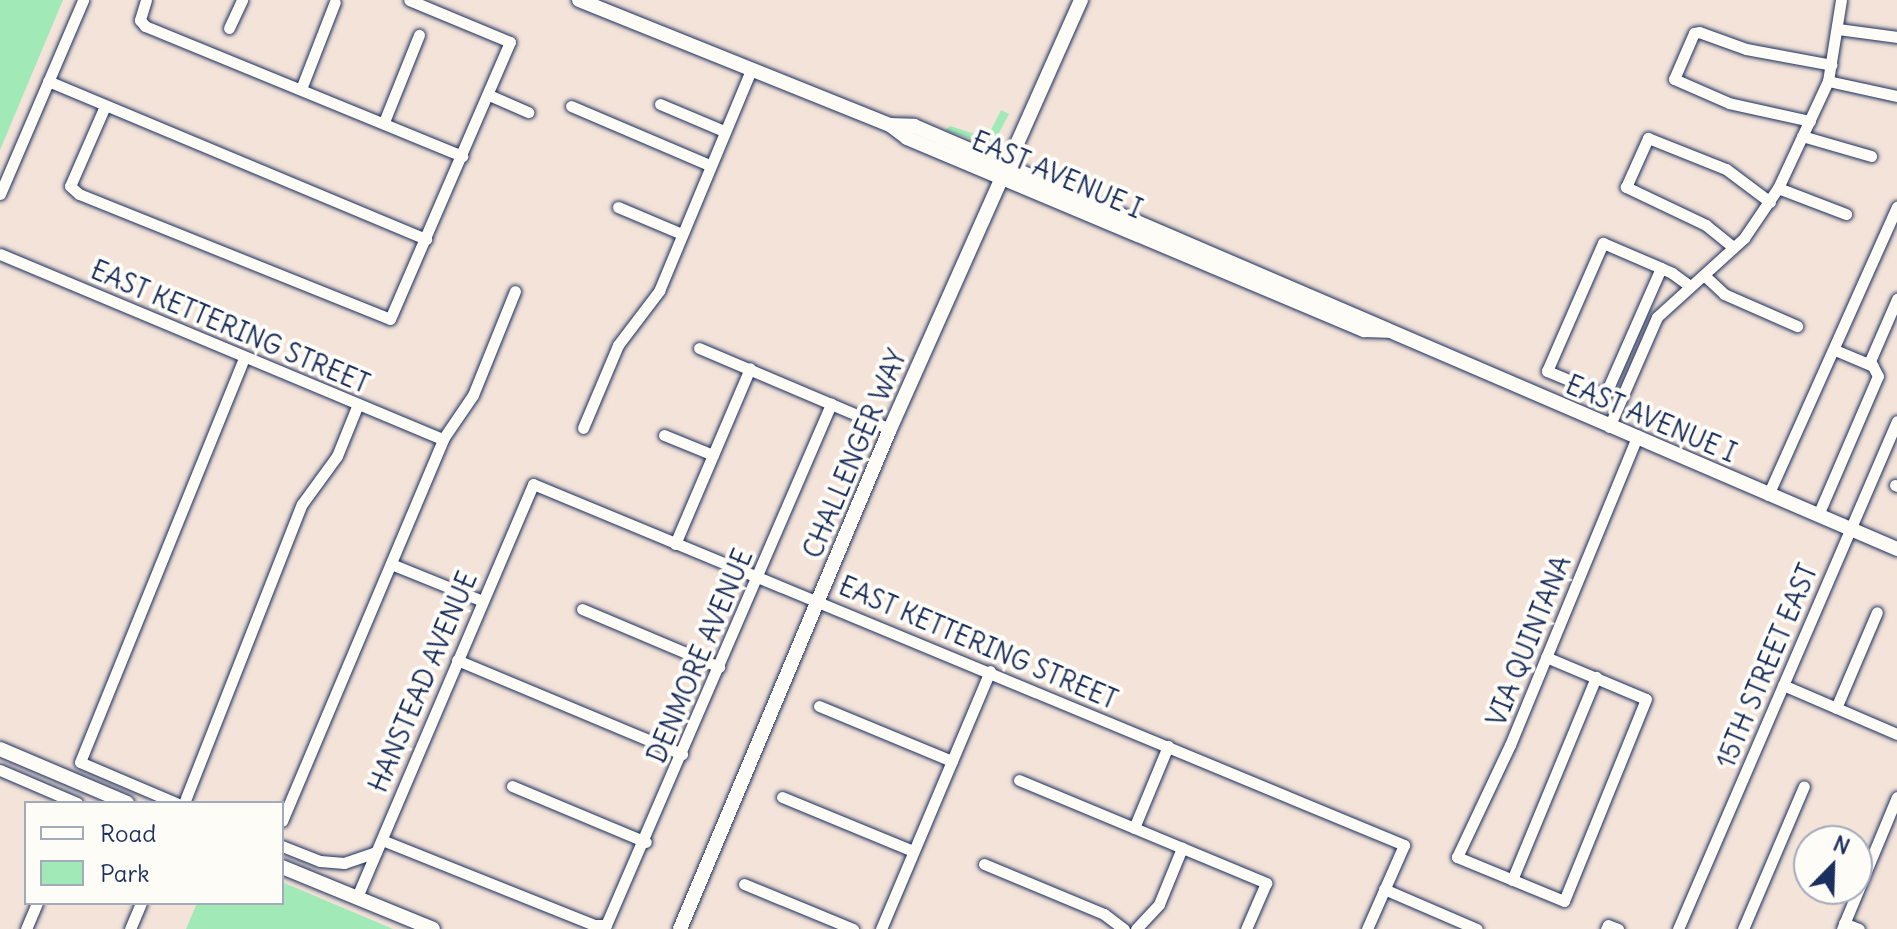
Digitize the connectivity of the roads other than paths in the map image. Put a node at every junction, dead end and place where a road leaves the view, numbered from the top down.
1 (83, 0) edge
2 (146, 0) edge
3 (242, 0) edge
4 (579, 0) edge
5 (1081, 0) edge
6 (1841, 0) edge
7 (414, 1) edge
8 (335, 2) dead end
9 (229, 28) dead end
10 (1838, 29) junction
11 (419, 35) dead end
12 (1897, 37) edge
13 (1832, 65) junction
14 (751, 70) junction
15 (48, 81) junction
16 (1828, 81) junction
17 (301, 89) junction
18 (489, 95) junction
19 (1897, 96) edge
20 (660, 104) dead end
21 (105, 106) junction
22 (571, 106) dead end
23 (528, 112) dead end
24 (1810, 121) junction
25 (384, 122) junction
26 (724, 131) junction
27 (1802, 136) junction
28 (462, 156) junction
29 (1871, 156) dead end
30 (709, 165) junction
31 (1004, 171) junction
32 (1778, 188) junction
33 (0, 194) edge
34 (1770, 202) junction
35 (618, 207) dead end
36 (1897, 207) edge
37 (1846, 214) dead end
38 (682, 234) junction
39 (426, 239) junction
40 (1733, 247) junction
41 (0, 254) edge
42 (1661, 268) junction
43 (1705, 276) junction
44 (1690, 286) junction
45 (515, 291) dead end
46 (1897, 299) edge
47 (1797, 326) dead end
48 (699, 348) dead end
49 (1835, 350) junction
50 (244, 358) junction
51 (1873, 366) junction
52 (750, 368) junction
53 (358, 404) junction
54 (831, 404) junction
55 (1897, 421) edge
56 (1609, 427) junction
57 (583, 428) dead end
58 (890, 429) junction
59 (664, 435) dead end
60 (443, 439) junction
61 (1636, 439) junction
62 (713, 455) junction
63 (533, 484) joint
64 (1768, 495) junction
65 (1818, 515) junction
66 (1849, 529) junction
67 (675, 544) junction
68 (1897, 549) edge
69 (391, 564) junction
70 (757, 576) junction
71 (480, 600) junction
72 (819, 600) junction
73 (582, 609) dead end
74 (1877, 612) dead end
75 (1546, 657) junction
76 (457, 660) junction
77 (719, 667) junction
78 (990, 671) junction
79 (1596, 677) junction
80 (1783, 685) junction
81 (819, 706) dead end
82 (1836, 708) junction
83 (1897, 734) edge
84 (1168, 746) junction
85 (0, 749) edge
86 (682, 754) junction
87 (952, 761) junction
88 (0, 770) edge
89 (1019, 780) dead end
90 (512, 786) dead end
91 (1804, 786) dead end
92 (782, 797) dead end
93 (1897, 797) edge
94 (72, 801) edge
95 (122, 801) edge
96 (171, 801) edge
97 (185, 801) edge
98 (284, 816) edge
99 (1134, 828) junction
100 (382, 840) junction
101 (646, 842) junction
102 (284, 847) edge
103 (1182, 848) junction
104 (913, 851) junction
105 (376, 852) junction
106 (984, 864) dead end
107 (284, 868) edge
108 (1512, 880) junction
109 (744, 884) dead end
110 (1384, 889) junction
111 (357, 897) junction
112 (36, 905) edge
113 (140, 905) edge
114 (1843, 926) edge
115 (26, 929) edge
116 (130, 929) edge
117 (433, 929) edge
118 (680, 929) edge
119 (853, 929) edge
120 (881, 929) edge
121 (1124, 929) edge
122 (1136, 929) edge
123 (1246, 929) edge
124 (1367, 929) edge
125 (1477, 929) edge
126 (1678, 929) edge
127 (1743, 929) edge
128 (1859, 929) edge

1 - 15 street
2 - 17 street
3 - 9 street
4 - 14 main road, EAST AVENUE I
5 - 31 main road, CHALLENGER WAY
6 - 10 street
7 - 18 street
8 - 17 street
10 - 12 street
10 - 13 street
11 - 25 street
13 - 16 street
13 - 24 street
14 - 26 street
14 - 31 main road, EAST AVENUE I
15 - 21 street
15 - 33 street
16 - 19 street
16 - 24 street
17 - 25 street
18 - 23 street
18 - 28 street
20 - 26 street
21 - 39 street
21 - 39 street
22 - 30 street
24 - 27 street
25 - 28 street
26 - 30 street
27 - 29 street
27 - 32 street
28 - 39 street
30 - 38 street
31 - 56 main road, EAST AVENUE I
31 - 58 main road, CHALLENGER WAY
32 - 34 street
32 - 37 street
34 - 40 street
34 - 40 street
35 - 38 street
36 - 49 street
38 - 57 street
40 - 43 street
41 - 50 street, EAST KETTERING STREET
42 - 42 street
42 - 44 street
43 - 44 street
43 - 47 street
44 - 56 street
45 - 60 street
46 - 51 street
48 - 52 street
49 - 51 street
49 - 64 street
50 - 53 street, EAST KETTERING STREET
50 - 96 street
51 - 65 street
52 - 54 street
52 - 62 street
53 - 60 street, EAST KETTERING STREET
53 - 97 street
54 - 58 street
54 - 70 street, DENMORE AVENUE
55 - 66 street, 15TH STREET EAST
56 - 61 main road, EAST AVENUE I
58 - 72 main road, CHALLENGER WAY
59 - 62 street
60 - 69 street
61 - 64 main road, EAST AVENUE I
61 - 75 street, VIA QUINTANA
62 - 67 street
63 - 67 street, EAST KETTERING STREET
63 - 71 street, HANSTEAD AVENUE
64 - 65 main road, EAST AVENUE I
65 - 66 main road, EAST AVENUE I
66 - 68 main road, EAST AVENUE I
66 - 80 street, 15TH STREET EAST
67 - 70 street, EAST KETTERING STREET
69 - 71 street
69 - 98 street
70 - 72 street, EAST KETTERING STREET
70 - 77 street, DENMORE AVENUE
71 - 76 street, HANSTEAD AVENUE
72 - 78 street, EAST KETTERING STREET
72 - 118 main road, CHALLENGER WAY
73 - 77 street
74 - 82 street
75 - 79 street
75 - 108 street, VIA QUINTANA
76 - 86 street
76 - 100 street, HANSTEAD AVENUE
77 - 86 street, DENMORE AVENUE
78 - 84 street, EAST KETTERING STREET
78 - 87 street
79 - 108 street
79 - 108 street
80 - 82 street
80 - 126 street, 15TH STREET EAST
81 - 87 street
82 - 83 street
84 - 99 street
84 - 110 street, EAST KETTERING STREET
85 - 95 main road
86 - 101 street, DENMORE AVENUE
87 - 104 street
88 - 94 street
89 - 99 street
90 - 101 street
91 - 127 street
92 - 104 street
93 - 114 street
99 - 103 street
100 - 101 street, DENMORE AVENUE
100 - 105 street, HANSTEAD AVENUE
102 - 105 street
103 - 122 street
103 - 123 street
104 - 120 street
105 - 111 street, HANSTEAD AVENUE
106 - 121 street
107 - 111 main road
109 - 119 street
110 - 124 street
110 - 125 street
111 - 117 main road
112 - 115 street
113 - 116 street
114 - 128 street

